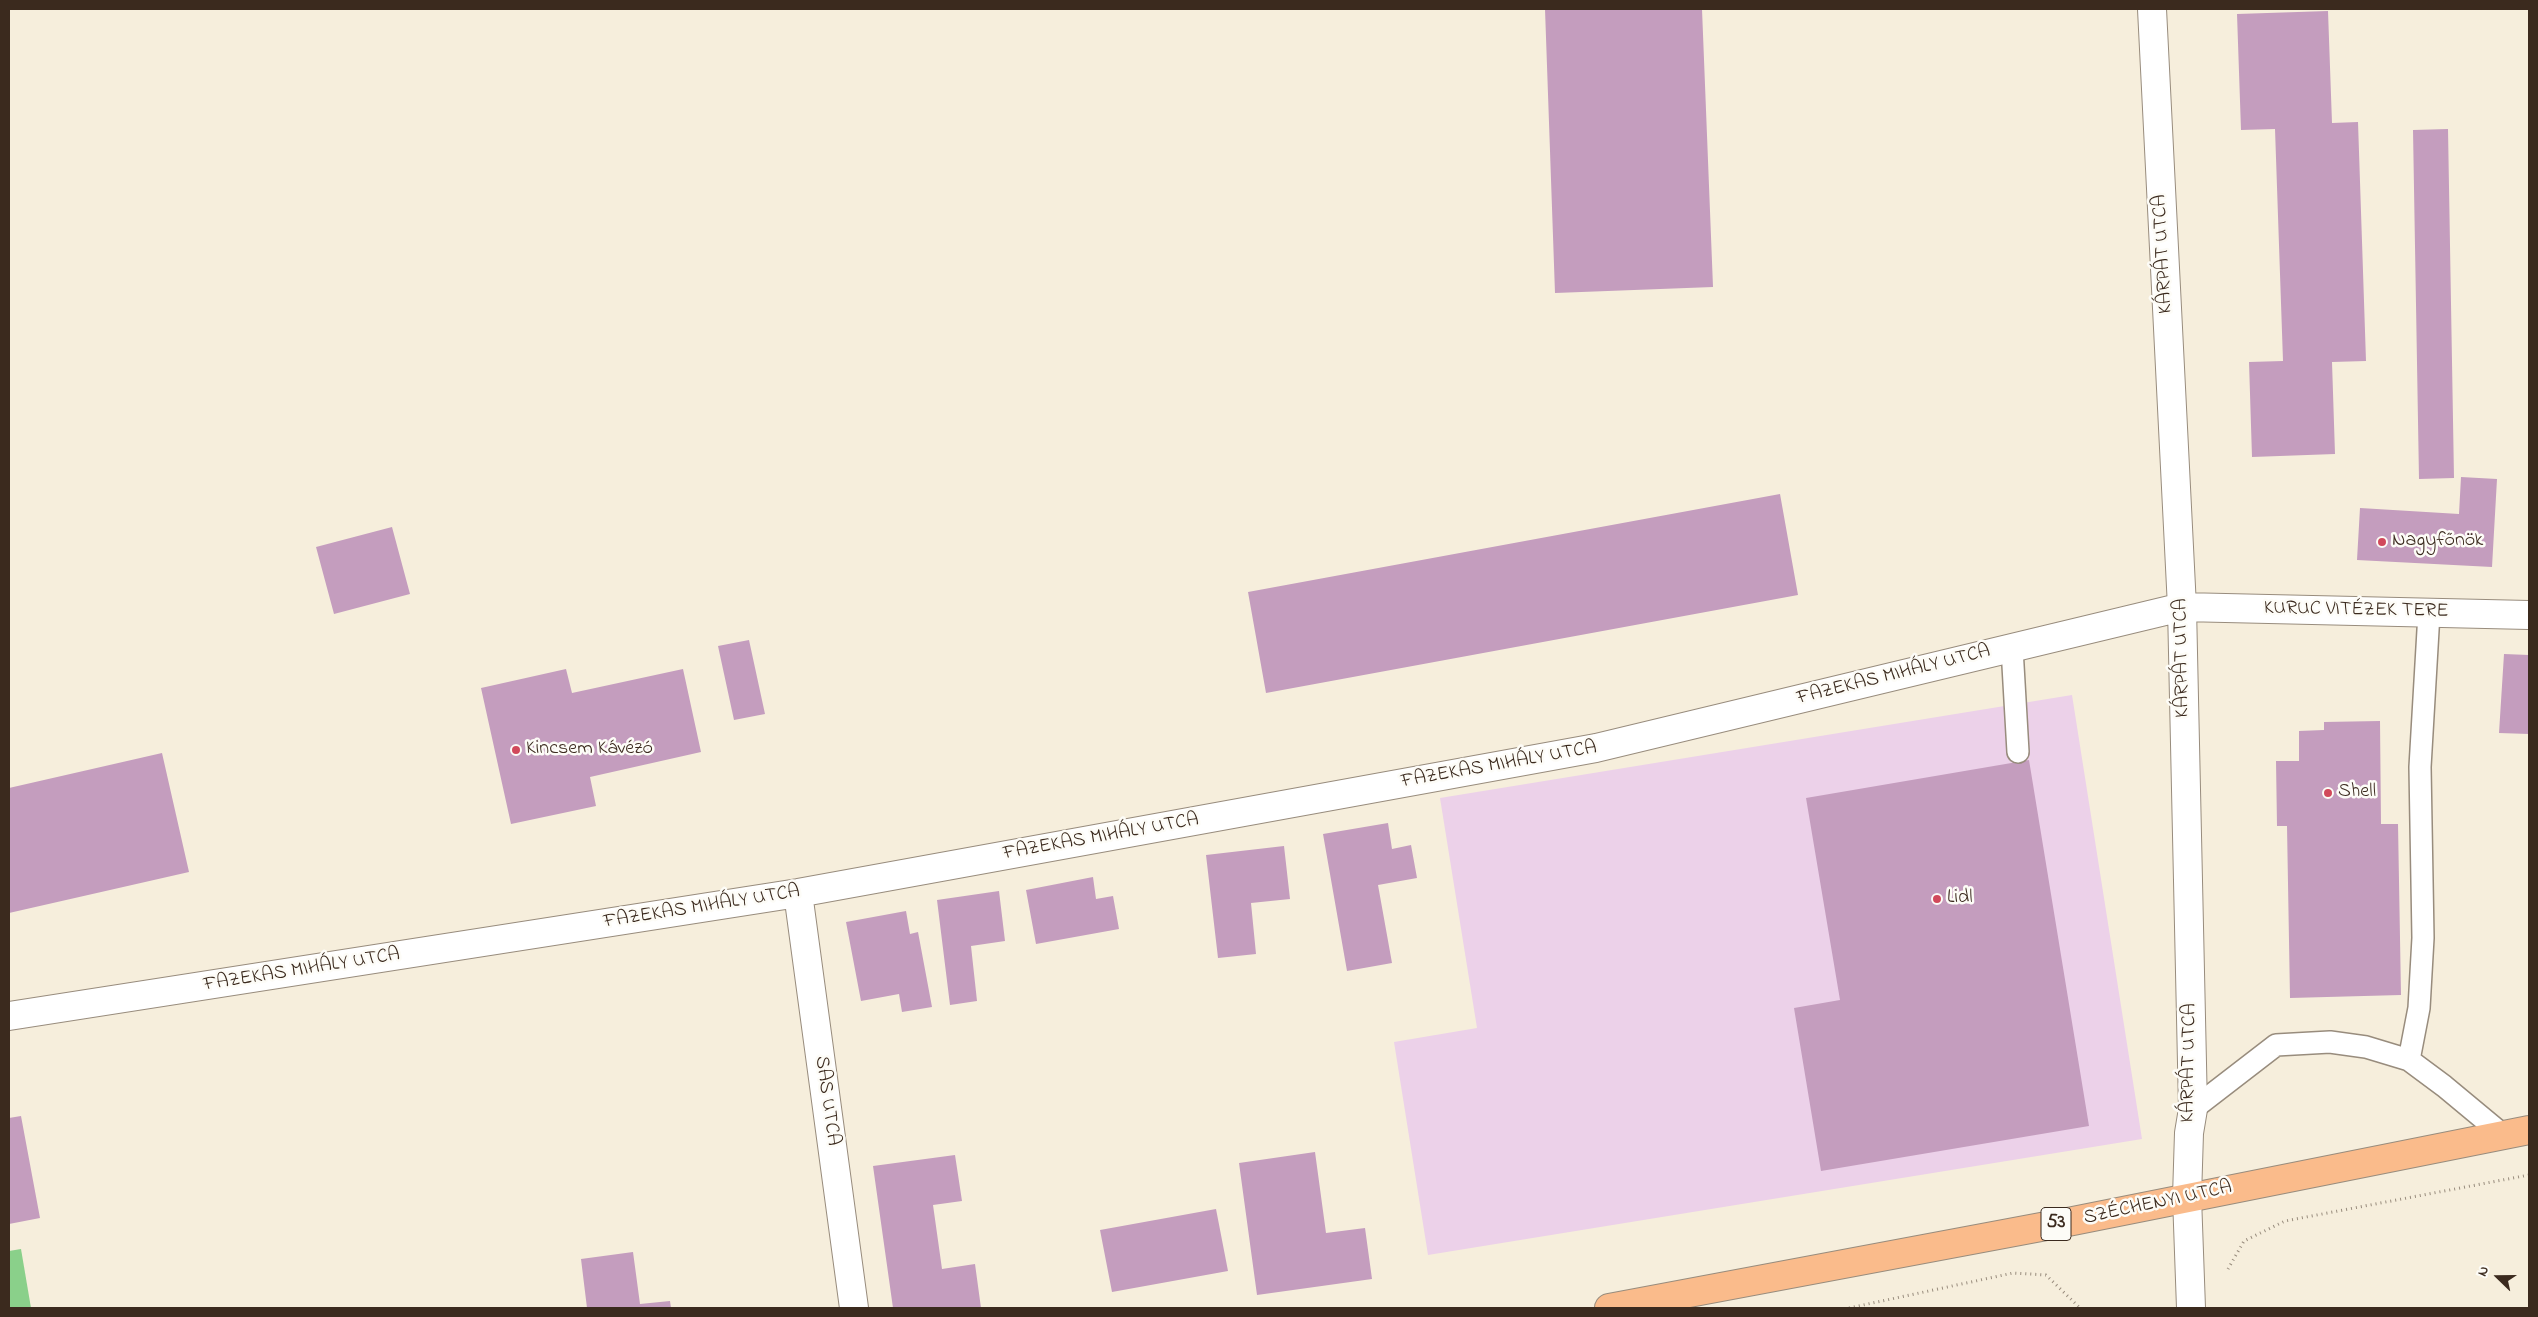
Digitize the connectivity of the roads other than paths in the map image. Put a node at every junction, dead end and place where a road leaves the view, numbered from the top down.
1 (2152, 9) edge
2 (2182, 607) junction
3 (2429, 613) junction
4 (2529, 615) edge
5 (2012, 648) junction
6 (2018, 752) dead end
7 (798, 893) junction
8 (9, 1016) edge
9 (2410, 1060) junction
10 (2193, 1109) junction
11 (2529, 1130) edge
12 (2503, 1135) junction
13 (2187, 1197) junction
14 (854, 1308) edge
15 (1608, 1308) edge
16 (2191, 1308) edge

1 - 2 street, KÁRPÁT UTCA
2 - 3 street, KURUC VITÉZEK TERE
2 - 5 street, FAZEKAS MIHÁLY UTCA
2 - 10 street, KÁRPÁT UTCA
3 - 4 street, KURUC VITÉZEK TERE
3 - 9 lane
5 - 6 lane
5 - 7 street, FAZEKAS MIHÁLY UTCA
7 - 8 street, FAZEKAS MIHÁLY UTCA
7 - 14 street, SAS UTCA
9 - 10 lane
9 - 12 lane
10 - 13 street, KÁRPÁT UTCA
11 - 12 main road, SZÉCHENYI UTCA / 53
12 - 13 main road, SZÉCHENYI UTCA / 53
13 - 15 main road, SZÉCHENYI UTCA / 53
13 - 16 street, KÁRPÁT UTCA

